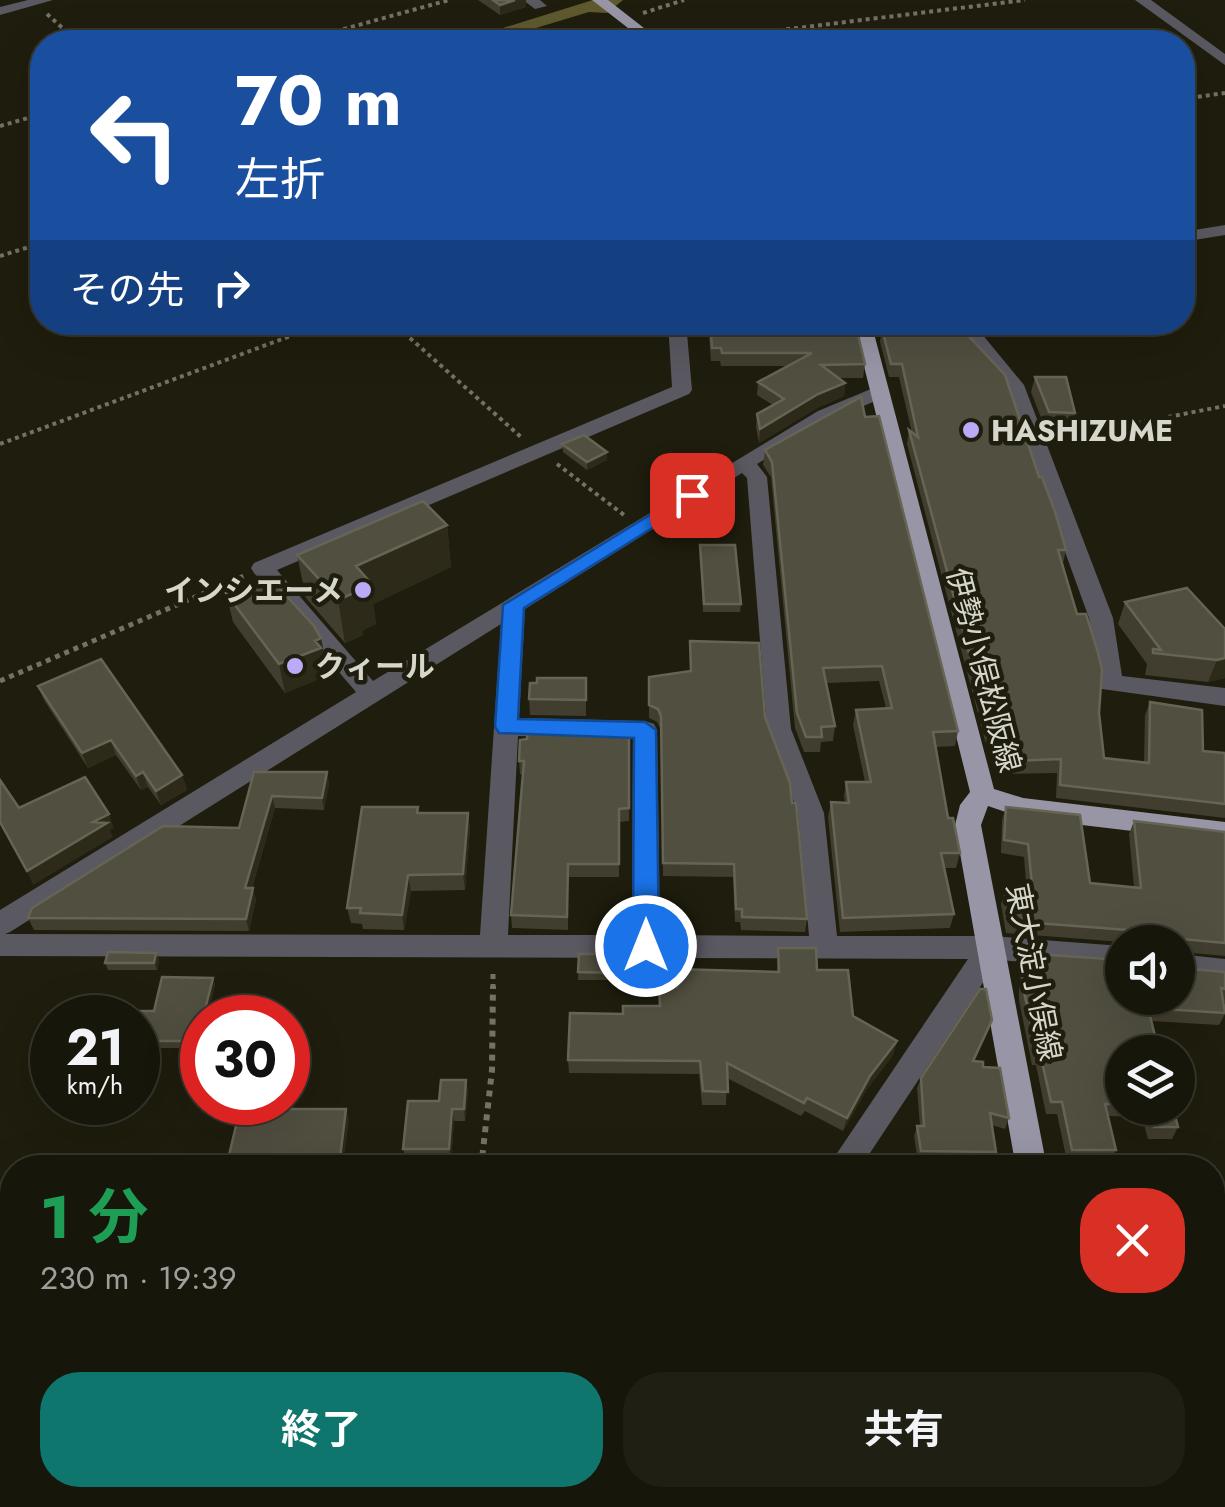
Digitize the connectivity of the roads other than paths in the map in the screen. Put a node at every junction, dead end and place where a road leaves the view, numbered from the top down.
1 (599, 0) edge
2 (1142, 0) edge
3 (40, 1) edge
4 (0, 12) edge
5 (641, 30) edge
6 (1182, 30) edge
7 (1195, 40) edge
8 (1225, 62) edge
9 (1225, 230) edge
10 (1195, 235) edge
11 (678, 335) edge
12 (865, 335) edge
13 (973, 335) edge
14 (878, 393) junction
15 (744, 463) junction
16 (514, 605) junction
17 (370, 693) junction
18 (1225, 697) edge
19 (506, 727) junction
20 (983, 795) junction
21 (1225, 832) edge
22 (0, 924) edge
23 (0, 946) edge
24 (646, 946) junction
25 (824, 947) junction
26 (991, 948) junction
27 (493, 951) junction
28 (1105, 957) edge
29 (1195, 968) edge
30 (1225, 971) edge
31 (851, 1155) edge
32 (1030, 1155) edge

1 - 5 main road
2 - 6 street
3 - 4 street
7 - 8 street
9 - 10 street
11 - 17 street
12 - 14 main road, 伊勢小俣松阪線
13 - 18 street
14 - 15 street
14 - 20 main road, 伊勢小俣松阪線
15 - 16 street
15 - 25 street
16 - 17 street
16 - 19 street
17 - 22 street
19 - 24 street
19 - 27 street
20 - 21 main road, 伊勢小俣松阪線
20 - 26 main road, 東大淀小俣線
23 - 27 street
24 - 25 street
24 - 27 street
25 - 26 street
26 - 28 street
26 - 31 street
26 - 32 main road, 東大淀小俣線
29 - 30 street

